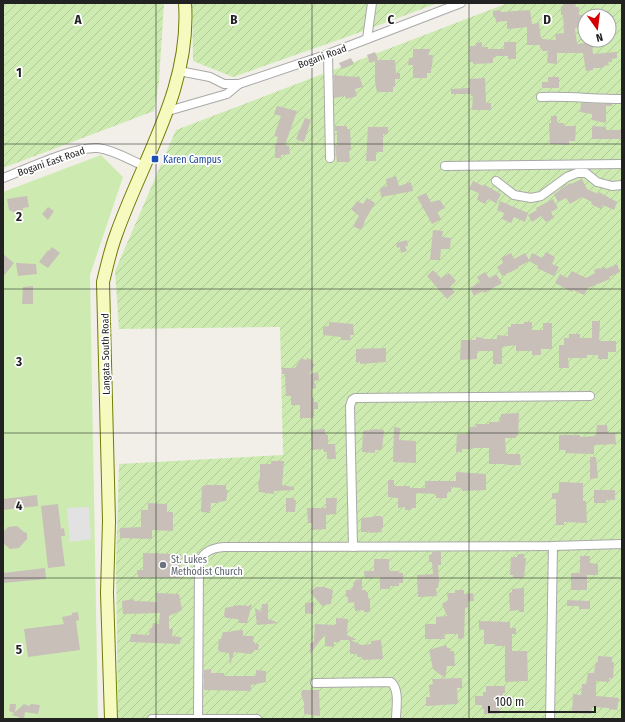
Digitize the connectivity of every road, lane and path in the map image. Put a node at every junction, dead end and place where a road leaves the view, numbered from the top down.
1 (185, 3) edge
2 (372, 3) edge
3 (461, 3) edge
4 (367, 39) junction
5 (328, 54) junction
6 (179, 71) junction
7 (240, 84) junction
8 (541, 97) dead end
9 (622, 99) edge
10 (168, 111) junction
11 (330, 158) dead end
12 (622, 164) edge
13 (144, 166) junction
14 (445, 166) dead end
15 (3, 178) edge
16 (496, 181) dead end
17 (622, 185) edge
18 (590, 396) dead end
19 (622, 544) edge
20 (552, 546) junction
21 (353, 547) junction
22 (315, 683) dead end
23 (198, 718) junction
24 (112, 719) edge
25 (152, 719) edge
26 (255, 719) edge
27 (396, 719) edge
28 (550, 719) edge

1 - 6 street, Langata South Road
2 - 4 street
3 - 4 street, Bogani Road
4 - 5 street, Bogani Road
5 - 7 street, Bogani Road
5 - 11 street
6 - 7 street, Bogani Road
6 - 10 street, Langata South Road
7 - 10 street
8 - 9 street
10 - 13 street, Langata South Road
12 - 14 street
13 - 15 street, Bogani East Road
13 - 24 street, Langata South Road
16 - 17 street
18 - 21 street
19 - 20 street
20 - 21 street
20 - 28 street
21 - 23 street
22 - 27 street
23 - 25 street
23 - 26 street

